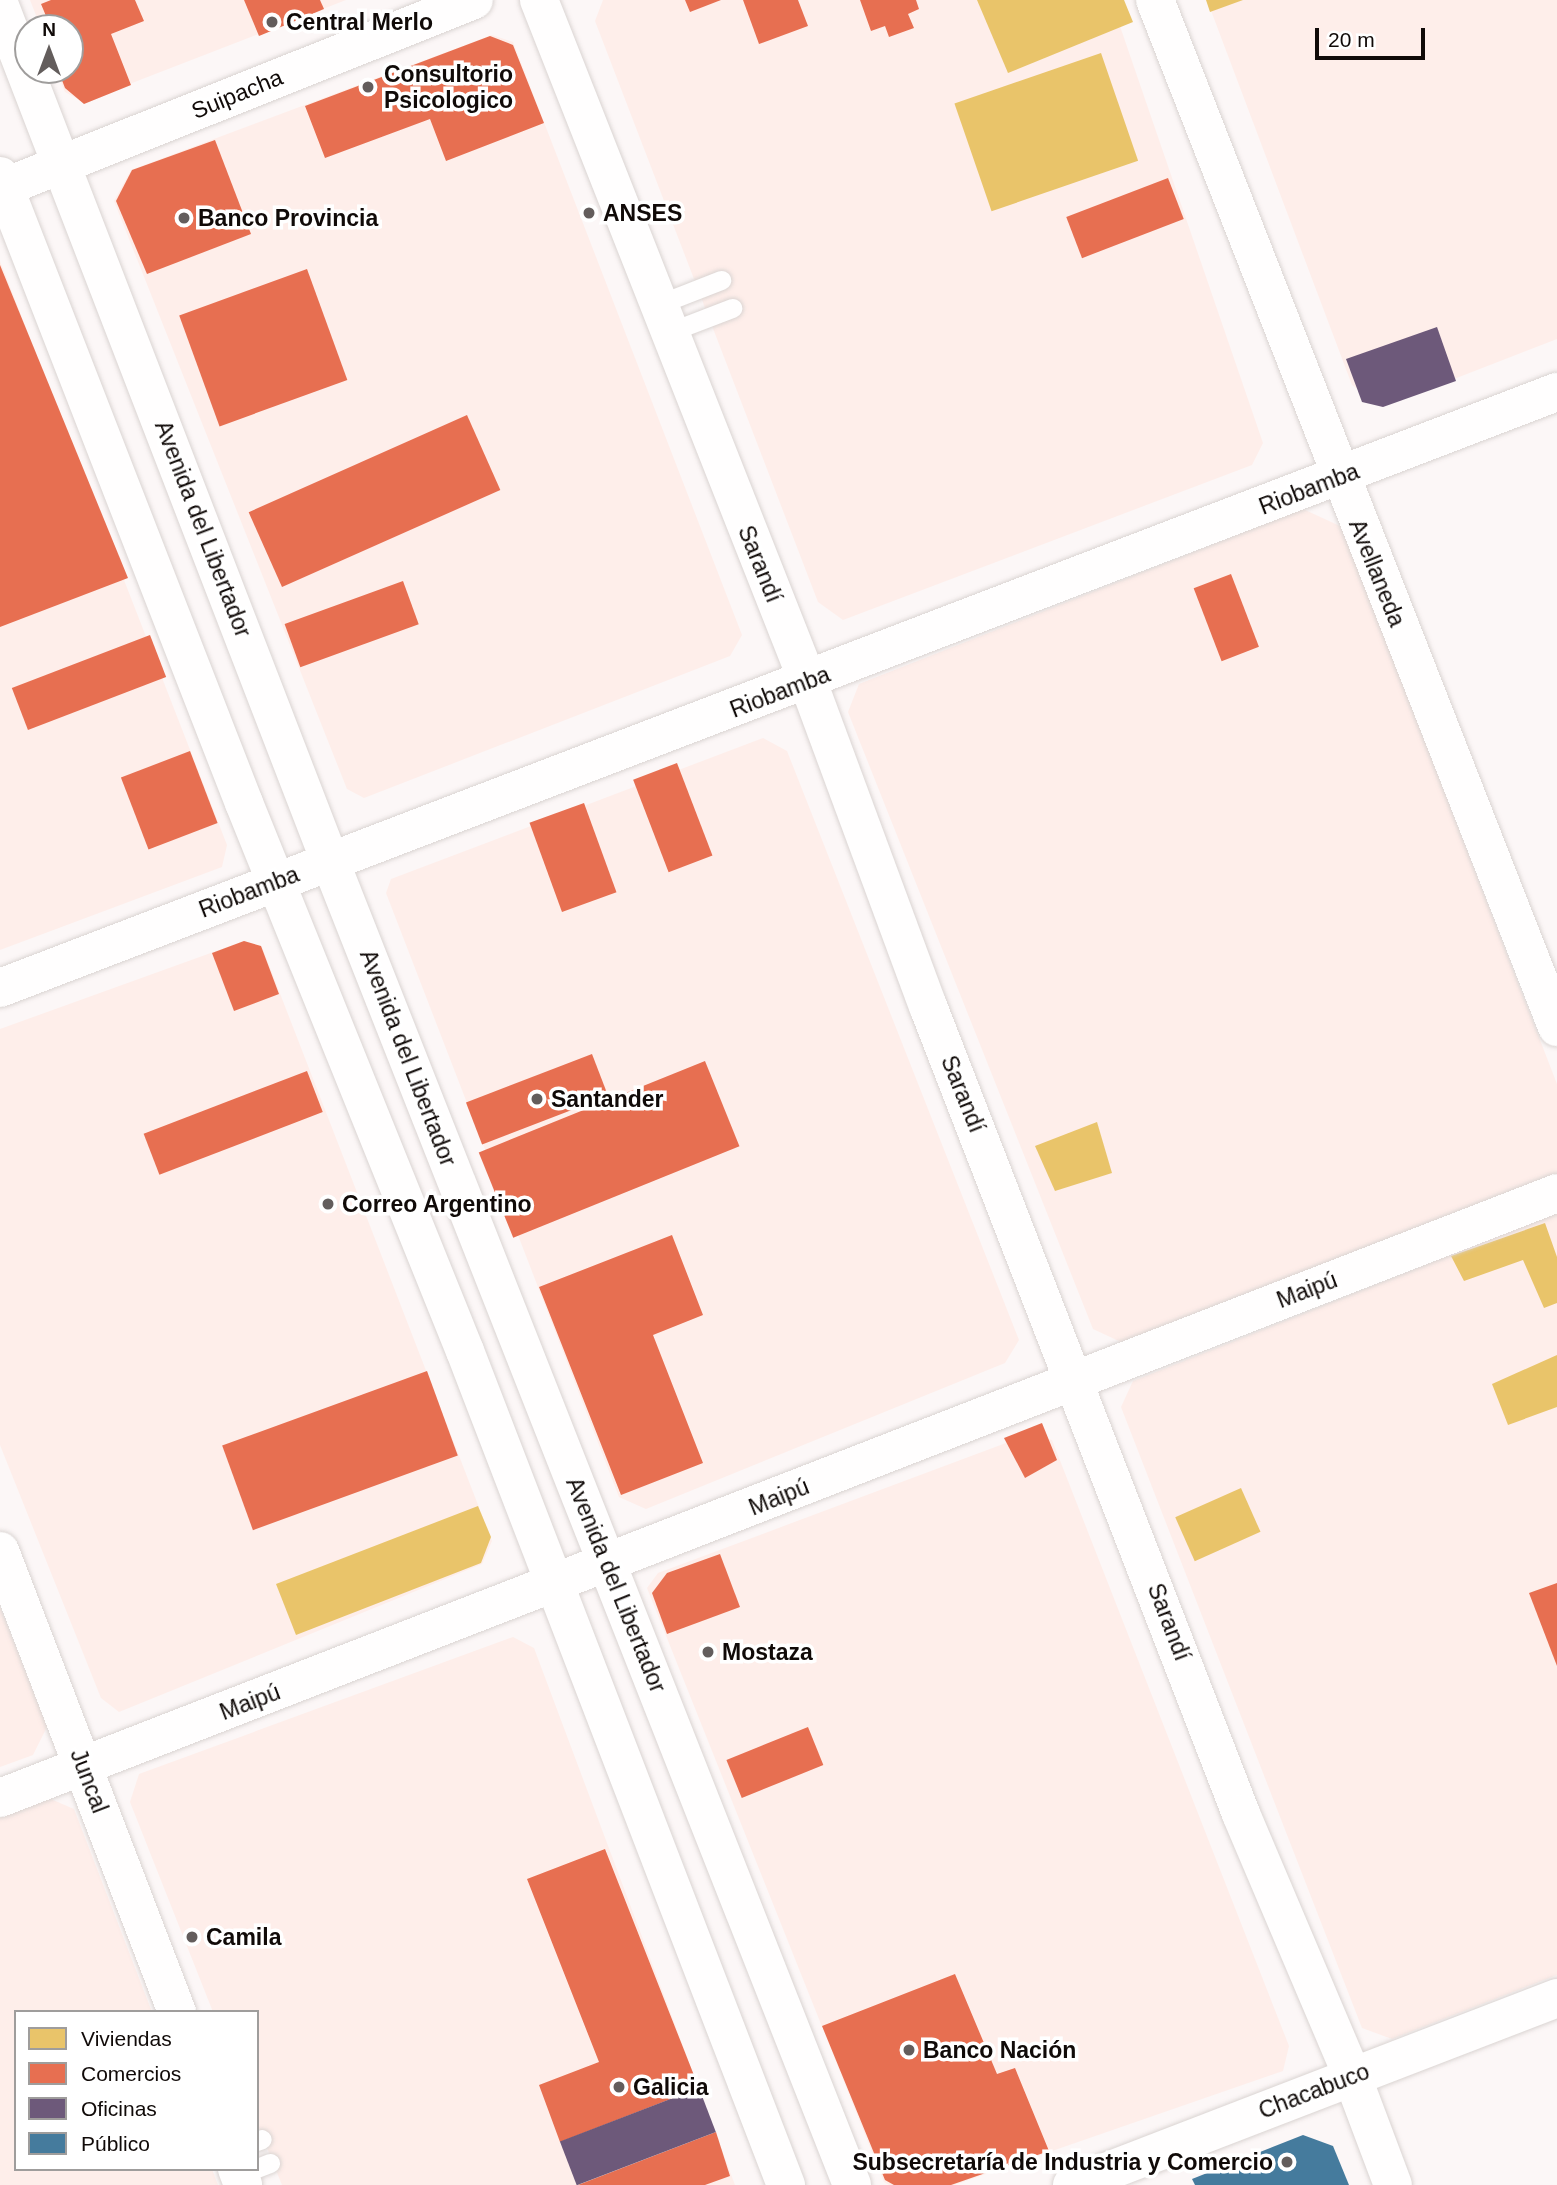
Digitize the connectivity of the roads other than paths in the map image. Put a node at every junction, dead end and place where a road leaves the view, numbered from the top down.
1 (474, 0) edge
2 (539, 0) edge
3 (1154, 0) edge
4 (0, 6) edge
5 (62, 164) junction
6 (2, 184) edge
7 (721, 280) dead end
8 (732, 308) dead end
9 (662, 319) junction
10 (1557, 392) edge
11 (1340, 478) junction
12 (808, 682) junction
13 (330, 861) junction
14 (277, 882) junction
15 (0, 988) edge
16 (1557, 1027) edge
17 (1557, 1194) edge
18 (1076, 1379) junction
19 (0, 1550) edge
20 (608, 1565) junction
21 (553, 1586) junction
22 (83, 1765) junction
23 (0, 1798) edge
24 (1557, 1998) edge
25 (176, 2010) edge
26 (1352, 2076) junction
27 (786, 2185) edge
28 (852, 2185) edge
29 (1072, 2185) edge
30 (1393, 2185) edge

1 - 5 street, Suipacha
2 - 9 street, Sarandí
3 - 11 street, Avellaneda
4 - 5 street, Avenida del Libertador
5 - 6 street, Suipacha
5 - 13 street, Avenida del Libertador
6 - 14 street
7 - 9 lane
8 - 9 lane
9 - 12 street, Sarandí
10 - 11 street, Riobamba
11 - 12 street, Riobamba
11 - 16 street, Avellaneda
12 - 13 street, Riobamba
12 - 18 street, Sarandí
13 - 14 street, Riobamba
13 - 20 street, Avenida del Libertador
14 - 15 street, Riobamba
14 - 21 street
17 - 18 street, Maipú
18 - 20 street, Maipú
18 - 26 street, Sarandí
19 - 22 street, Juncal
20 - 21 street, Maipú
20 - 28 street, Avenida del Libertador
21 - 22 street, Maipú
21 - 27 street
22 - 23 street, Maipú
22 - 25 street, Juncal
24 - 26 street, Chacabuco
26 - 29 street, Chacabuco
26 - 30 street, Sarandí

